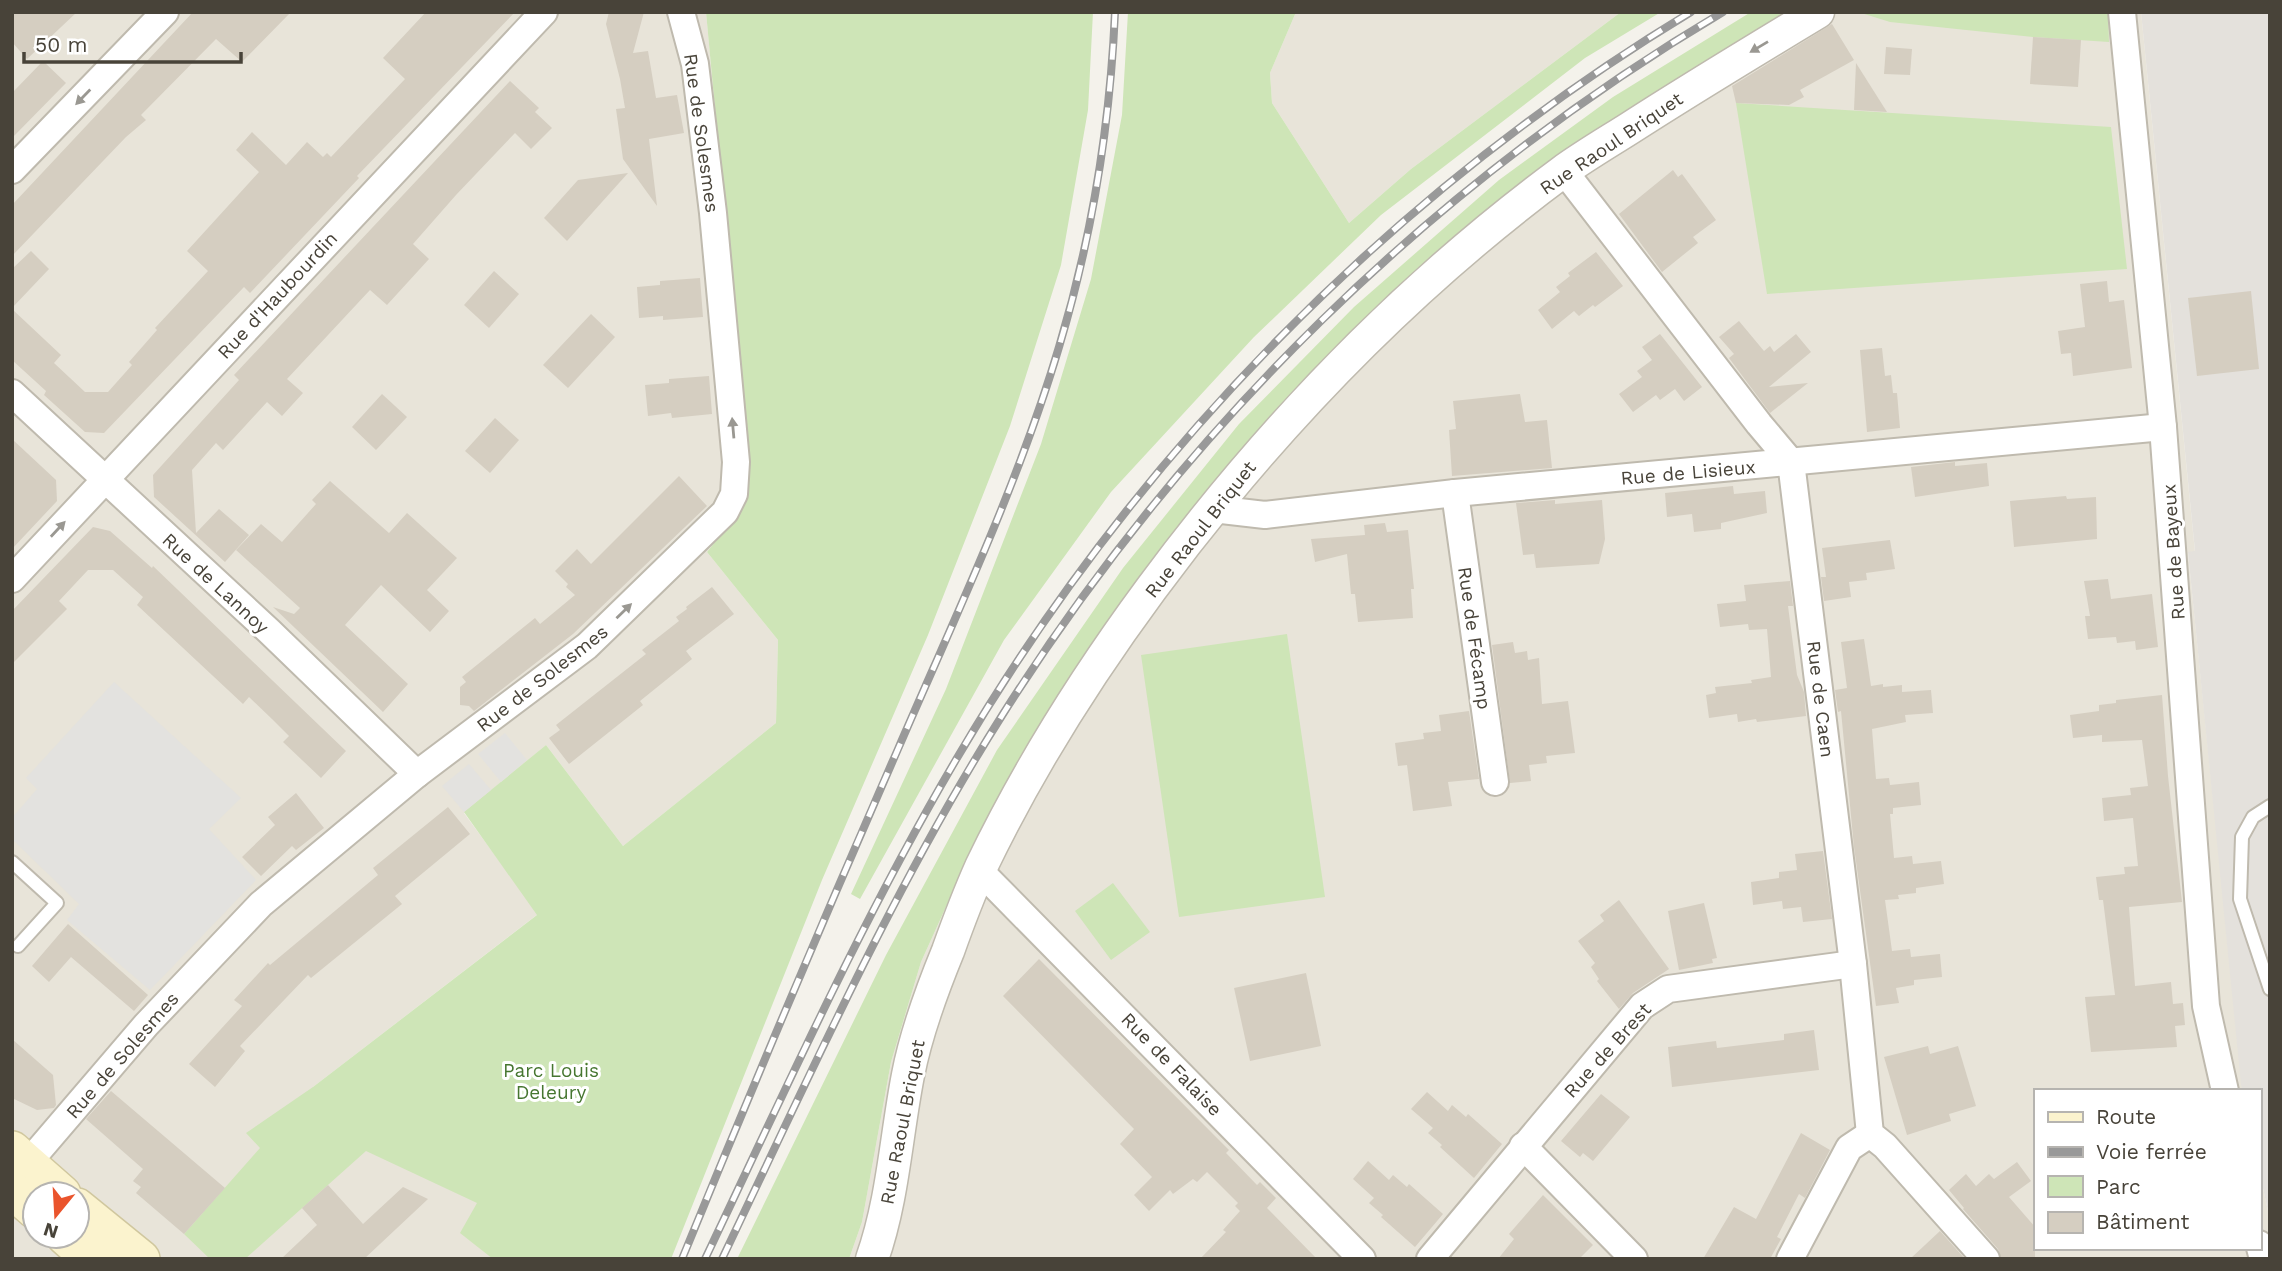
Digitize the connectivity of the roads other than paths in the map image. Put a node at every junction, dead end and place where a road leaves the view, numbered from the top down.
1 (165, 12) edge
2 (544, 12) edge
3 (681, 12) edge
4 (1818, 12) edge
5 (2122, 12) edge
6 (12, 170) edge
7 (1564, 171) junction
8 (12, 393) edge
9 (2163, 427) junction
10 (1791, 462) junction
11 (104, 480) junction
12 (1455, 493) junction
13 (1213, 509) junction
14 (12, 579) edge
15 (417, 774) junction
16 (1496, 782) dead end
17 (2270, 806) edge
18 (12, 862) edge
19 (980, 871) junction
20 (18, 946) dead end
21 (1853, 964) junction
22 (2270, 989) edge
23 (2225, 1089) edge
24 (1870, 1134) junction
25 (1523, 1146) junction
26 (22, 1173) edge
27 (91, 1218) edge
28 (91, 1232) edge
29 (122, 1259) edge
30 (141, 1259) edge
31 (872, 1259) edge
32 (1362, 1259) edge
33 (1430, 1259) edge
34 (1634, 1259) edge
35 (1790, 1259) edge
36 (1986, 1259) edge

1 -> 6 street
2 - 11 street, Rue d'Haubourdin
15 -> 3 street, Rue de Solesmes
4 -> 7 street, Rue Raoul Briquet
5 - 9 street, Rue de Bayeux
7 - 10 street
7 - 13 street, Rue Raoul Briquet
8 - 11 street, Rue de Lannoy
9 - 10 street, Rue de Lisieux
9 - 23 street, Rue de Bayeux
10 - 12 street, Rue de Lisieux
10 - 21 street, Rue de Caen
14 -> 11 street, Rue d'Haubourdin
11 - 15 street, Rue de Lannoy
12 - 13 street, Rue de Lisieux
12 - 16 street, Rue de Fécamp
13 - 19 street, Rue Raoul Briquet
15 - 26 street, Rue de Solesmes
17 - 22 lane
18 - 20 lane
19 - 31 street, Rue Raoul Briquet
19 - 32 street, Rue de Falaise
21 - 24 street, Rue de Caen
21 - 25 street, Rue de Brest
24 - 35 street
24 - 36 street
25 - 33 street, Rue de Brest
25 - 34 street
27 - 30 main road
28 - 29 lane

